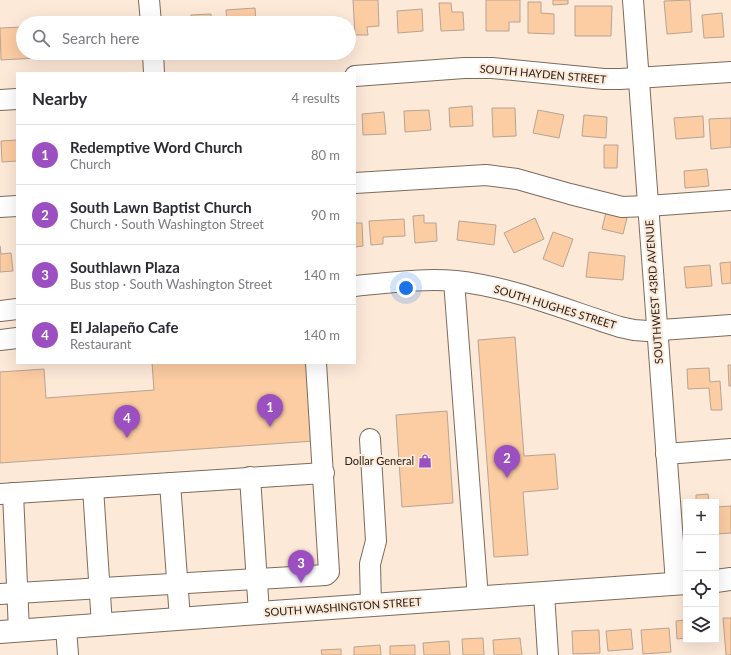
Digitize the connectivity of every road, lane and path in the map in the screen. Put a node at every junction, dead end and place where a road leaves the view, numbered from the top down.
1 (149, 0) edge
2 (633, 0) edge
3 (150, 16) edge
4 (153, 60) edge
5 (154, 72) edge
6 (731, 72) edge
7 (356, 76) edge
8 (638, 78) junction
9 (16, 99) edge
10 (0, 100) edge
11 (356, 183) edge
12 (731, 200) edge
13 (16, 206) edge
14 (648, 206) junction
15 (0, 207) edge
16 (454, 281) junction
17 (356, 286) edge
18 (16, 309) edge
19 (0, 310) edge
20 (731, 325) edge
21 (657, 330) junction
22 (16, 338) edge
23 (0, 340) edge
24 (316, 364) edge
25 (370, 439) dead end
26 (731, 449) edge
27 (666, 454) junction
28 (324, 472) junction
29 (250, 478) junction
30 (170, 483) junction
31 (93, 488) junction
32 (7, 494) edge
33 (257, 579) junction
34 (731, 579) edge
35 (719, 580) edge
36 (177, 583) junction
37 (681, 583) edge
38 (99, 588) junction
39 (9, 593) edge
40 (544, 594) junction
41 (478, 598) junction
42 (371, 605) junction
43 (259, 613) junction
44 (180, 619) junction
45 (102, 626) junction
46 (66, 628) junction
47 (10, 632) edge
48 (68, 655) edge
49 (548, 655) edge

1 - 3 street
2 - 8 street, SOUTHWEST 43RD AVENUE
4 - 5 street
6 - 8 street, SOUTH HAYDEN STREET
7 - 8 street, SOUTH HAYDEN STREET
8 - 14 street, SOUTHWEST 43RD AVENUE
9 - 10 street
11 - 14 street
12 - 14 street
13 - 15 street
14 - 21 street, SOUTHWEST 43RD AVENUE
16 - 17 street, SOUTH HUGHES STREET
16 - 21 street, SOUTH HUGHES STREET
16 - 41 street
18 - 19 street
20 - 21 street, SOUTH HUGHES STREET
21 - 27 street, SOUTHWEST 43RD AVENUE
22 - 23 street
24 - 28 street
25 - 42 street
26 - 27 street
27 - 37 street, SOUTHWEST 43RD AVENUE
28 - 29 street
28 - 33 street
29 - 30 street
29 - 33 street
30 - 31 street
30 - 36 street
31 - 32 street
31 - 38 street
32 - 39 street
33 - 36 street
33 - 43 street
34 - 35 main road
36 - 38 street
36 - 44 street
37 - 40 main road, SOUTH WASHINGTON STREET
38 - 39 street
38 - 45 street
39 - 47 street
40 - 41 main road, SOUTH WASHINGTON STREET
40 - 49 street
41 - 42 main road, SOUTH WASHINGTON STREET
42 - 43 main road, SOUTH WASHINGTON STREET
43 - 44 main road, SOUTH WASHINGTON STREET
44 - 45 main road, SOUTH WASHINGTON STREET
45 - 46 main road, SOUTH WASHINGTON STREET
46 - 47 main road, SOUTH WASHINGTON STREET
46 - 48 street

